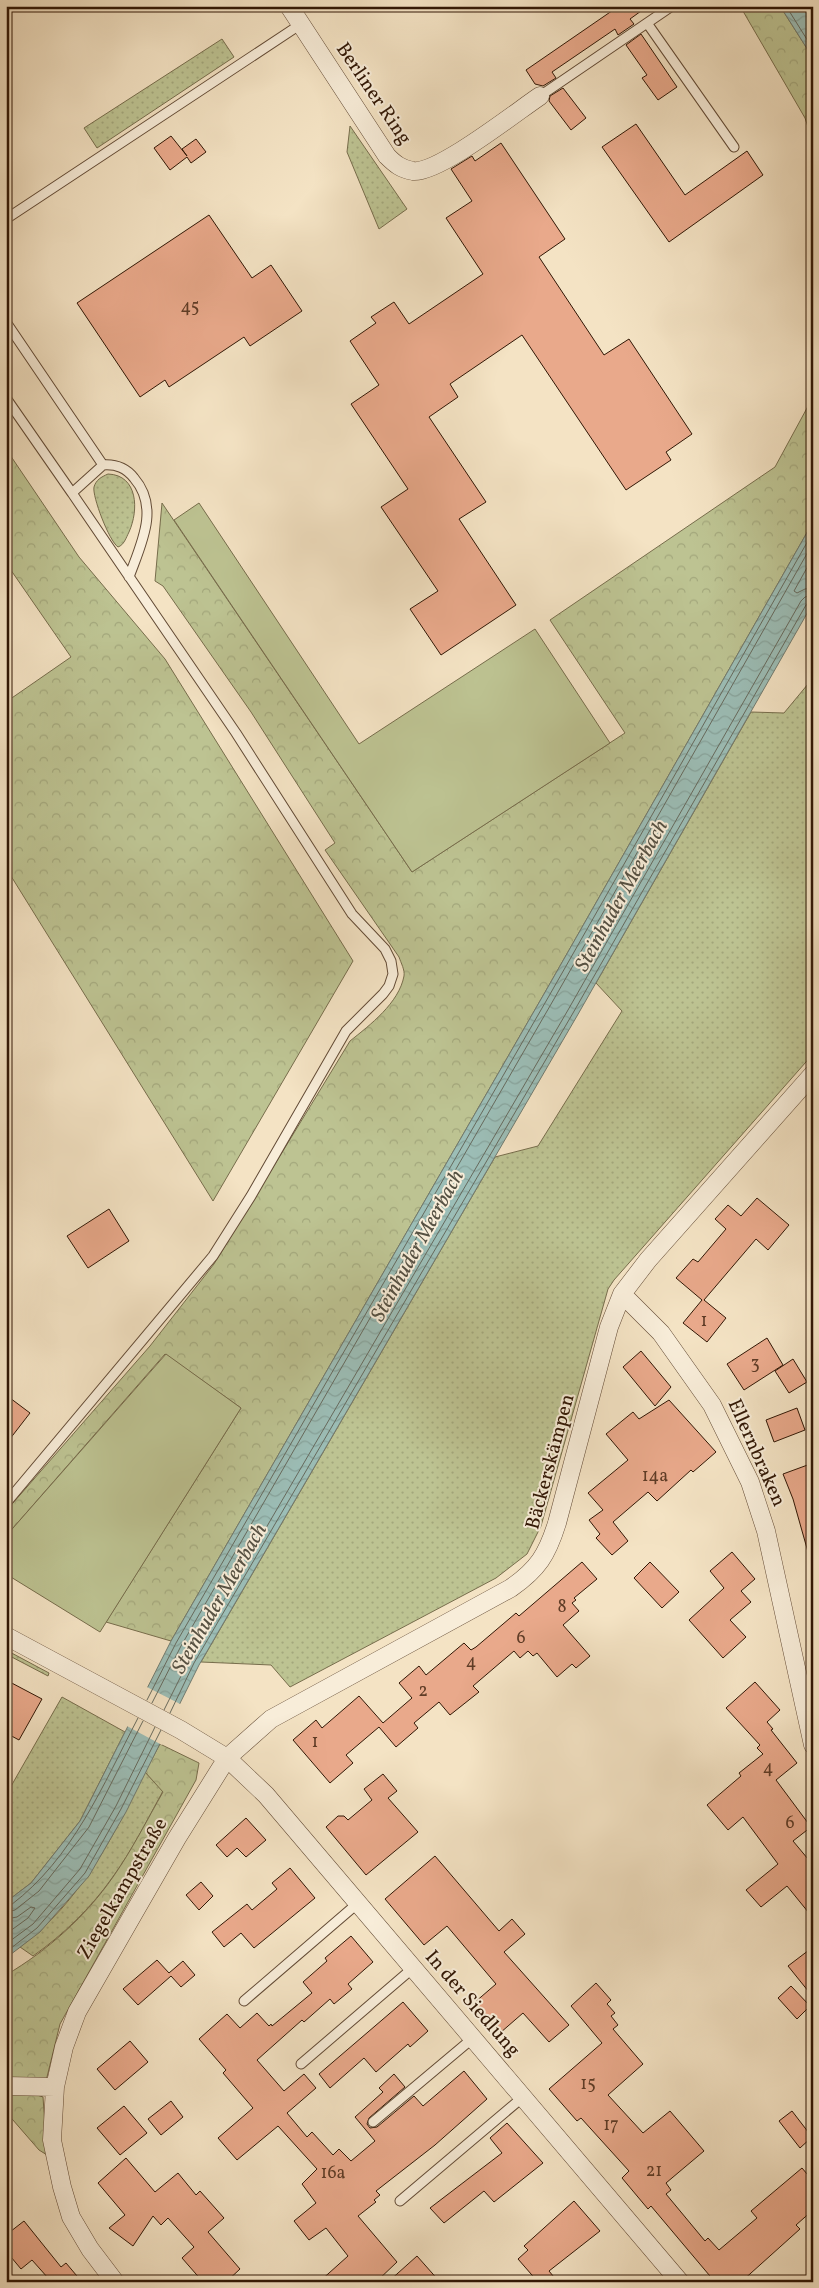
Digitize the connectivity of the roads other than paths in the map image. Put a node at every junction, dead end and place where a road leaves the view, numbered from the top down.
1 (289, 6) edge
2 (672, 6) edge
3 (647, 23) junction
4 (301, 24) junction
5 (540, 96) joint
6 (734, 147) dead end
7 (6, 219) edge
8 (6, 322) edge
9 (6, 398) edge
10 (104, 465) junction
11 (72, 493) junction
12 (129, 577) junction
13 (813, 1074) edge
14 (622, 1294) junction
15 (6, 1503) edge
16 (6, 1636) edge
17 (813, 1745) edge
18 (227, 1758) junction
19 (358, 1903) junction
20 (413, 1968) junction
21 (244, 2000) dead end
22 (473, 2038) junction
23 (302, 2064) dead end
24 (6, 2086) edge
25 (55, 2087) junction
26 (523, 2097) junction
27 (373, 2122) dead end
28 (400, 2201) dead end
29 (115, 2282) edge
30 (680, 2282) edge

1 - 4 street, Berliner Ring
2 - 3 lane
3 - 5 lane
3 - 6 lane
4 - 5 street, Berliner Ring
4 - 7 lane
8 - 10 lane
9 - 11 lane
10 - 11 lane
10 - 12 lane
11 - 12 lane
12 - 15 lane
13 - 14 street, Bäckerskämpen
14 - 17 street, Ellernbraken
14 - 18 street, Bäckerskämpen
16 - 18 street
18 - 19 street, In der Siedlung
18 - 25 street, Ziegelkampstraße
19 - 20 street, In der Siedlung
19 - 21 lane
20 - 22 street, In der Siedlung
20 - 23 lane
22 - 26 street, In der Siedlung
22 - 27 lane
24 - 25 street
25 - 29 street, Ziegelkampstraße
26 - 28 lane
26 - 30 street, In der Siedlung

